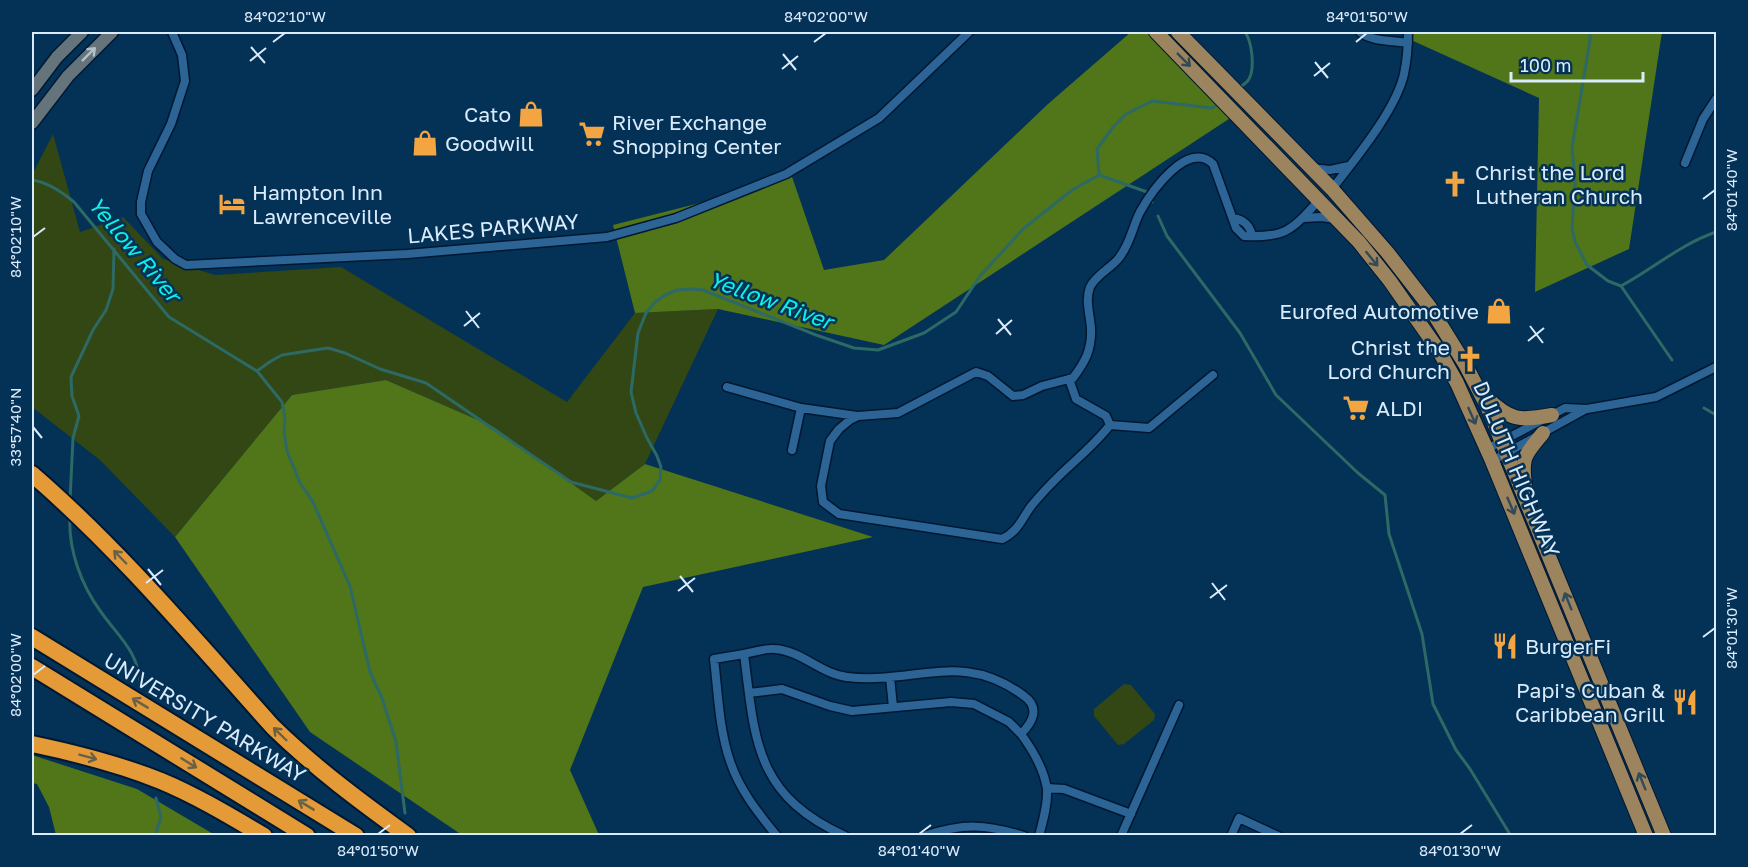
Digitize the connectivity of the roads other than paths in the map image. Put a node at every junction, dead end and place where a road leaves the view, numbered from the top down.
1 (82, 32) edge
2 (112, 32) edge
3 (172, 32) edge
4 (969, 32) edge
5 (1156, 32) edge
6 (1178, 32) edge
7 (1360, 32) edge
8 (1408, 32) edge
9 (1408, 43) junction
10 (32, 90) edge
11 (1716, 99) edge
12 (32, 123) edge
13 (1257, 135) junction
14 (1685, 164) dead end
15 (1349, 166) junction
16 (1311, 168) junction
17 (1332, 189) junction
18 (1318, 200) junction
19 (1303, 218) junction
20 (1338, 219) junction
21 (1387, 252) junction
22 (1716, 367) edge
23 (1214, 375) dead end
24 (1071, 379) junction
25 (727, 387) dead end
26 (1479, 390) junction
27 (801, 408) junction
28 (1587, 409) junction
29 (1552, 415) junction
30 (858, 416) junction
31 (1110, 426) junction
32 (1543, 433) junction
33 (1504, 447) junction
34 (792, 450) dead end
35 (1490, 455) junction
36 (32, 474) edge
37 (1529, 507) junction
38 (32, 637) edge
39 (744, 654) junction
40 (32, 667) edge
41 (890, 677) junction
42 (749, 693) junction
43 (1179, 705) dead end
44 (893, 707) junction
45 (1021, 734) junction
46 (32, 744) edge
47 (1047, 788) junction
48 (1131, 814) junction
49 (264, 836) edge
50 (307, 836) edge
51 (356, 836) edge
52 (408, 836) edge
53 (777, 836) edge
54 (845, 836) edge
55 (924, 836) edge
56 (1024, 836) edge
57 (1040, 836) edge
58 (1121, 836) edge
59 (1231, 836) edge
60 (1278, 836) edge
61 (1646, 836) edge
62 (1664, 836) edge

1 - 10 main road
12 -> 2 main road
3 - 4 street, LAKES PARKWAY
5 -> 13 main road, DULUTH HIGHWAY
6 - 16 main road, DULUTH HIGHWAY
7 - 9 street
8 - 9 street
9 - 15 street
11 - 14 street
13 - 17 main road
13 - 18 main road, DULUTH HIGHWAY
15 - 16 street
15 - 17 street
16 - 17 main road, DULUTH HIGHWAY
17 - 21 main road, DULUTH HIGHWAY
18 - 19 street
18 - 20 main road, DULUTH HIGHWAY
18 - 21 main road
19 - 20 street
19 - 24 street
20 -> 35 main road, DULUTH HIGHWAY
21 - 26 main road, DULUTH HIGHWAY
22 - 28 street
23 - 31 street
24 - 30 street
24 - 31 street
25 - 27 street
26 - 29 main road
26 - 33 main road, DULUTH HIGHWAY
27 - 30 street
27 - 34 street
28 - 29 street
28 - 32 street
29 - 33 street
30 - 31 street
32 - 33 street
32 - 37 main road
33 - 35 street
33 - 37 main road, DULUTH HIGHWAY
35 -> 61 main road, DULUTH HIGHWAY
52 -> 36 highway
62 -> 37 main road, DULUTH HIGHWAY
51 -> 38 highway, UNIVERSITY PARKWAY
39 - 41 street
39 - 42 street
39 - 53 street
40 -> 50 highway
41 - 44 street
41 - 45 street
42 - 44 street
42 - 54 street
43 - 48 street
44 - 45 street
45 - 47 street
46 -> 49 highway
47 - 48 street
47 - 57 street
48 - 58 street
55 - 56 street
59 - 60 street

